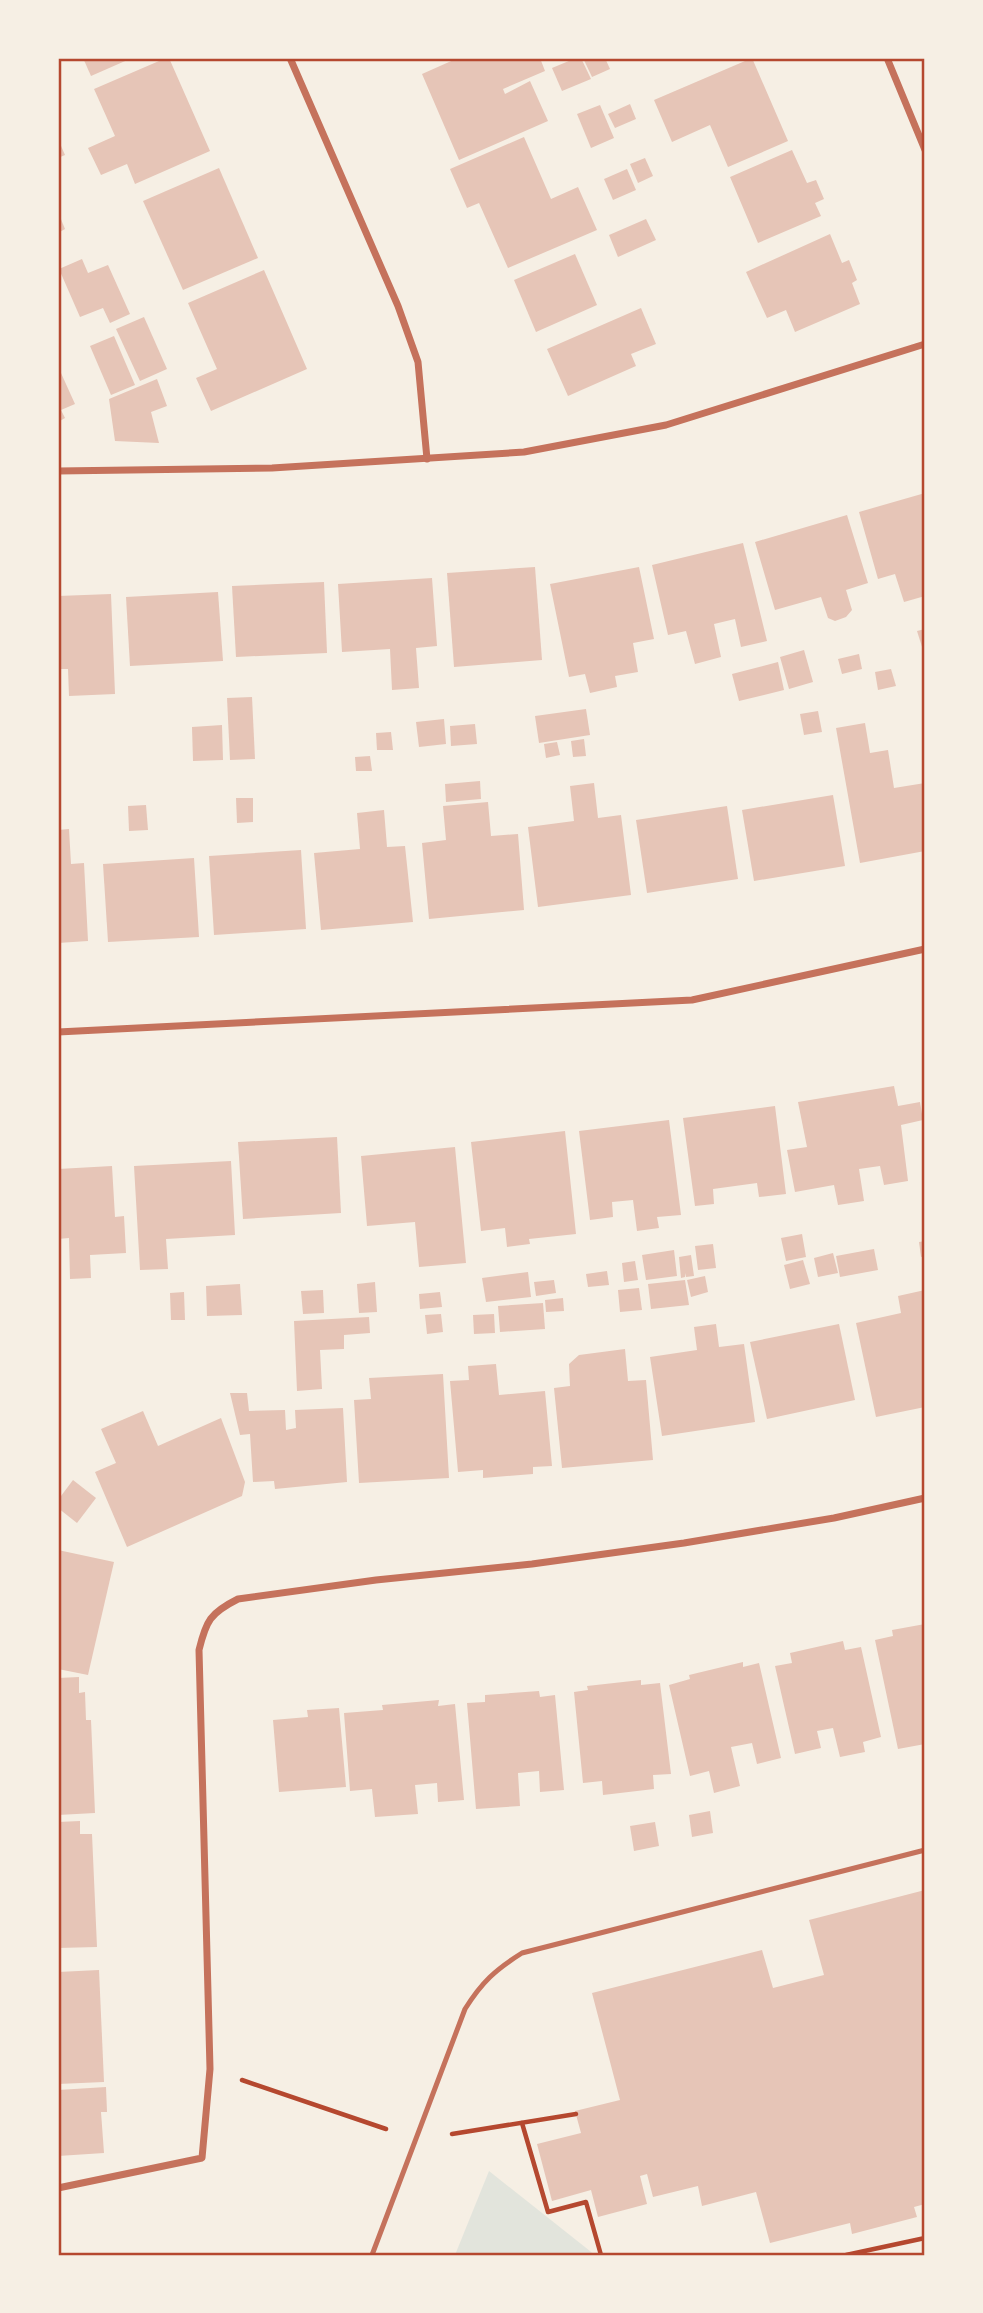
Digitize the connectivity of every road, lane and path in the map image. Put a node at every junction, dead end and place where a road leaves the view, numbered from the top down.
1 (290, 58) edge
2 (887, 58) edge
3 (925, 150) edge
4 (925, 344) edge
5 (427, 458) junction
6 (58, 471) edge
7 (925, 949) edge
8 (58, 1032) edge
9 (925, 1498) edge
10 (925, 1850) edge
11 (522, 2122) dead end
12 (58, 2188) edge
13 (925, 2238) edge
14 (372, 2255) edge
15 (601, 2255) edge
16 (846, 2255) edge

1 - 5 street
2 - 3 street
4 - 5 street
5 - 6 street
7 - 8 street
9 - 12 street
10 - 14 lane
11 - 15 path
13 - 16 path

